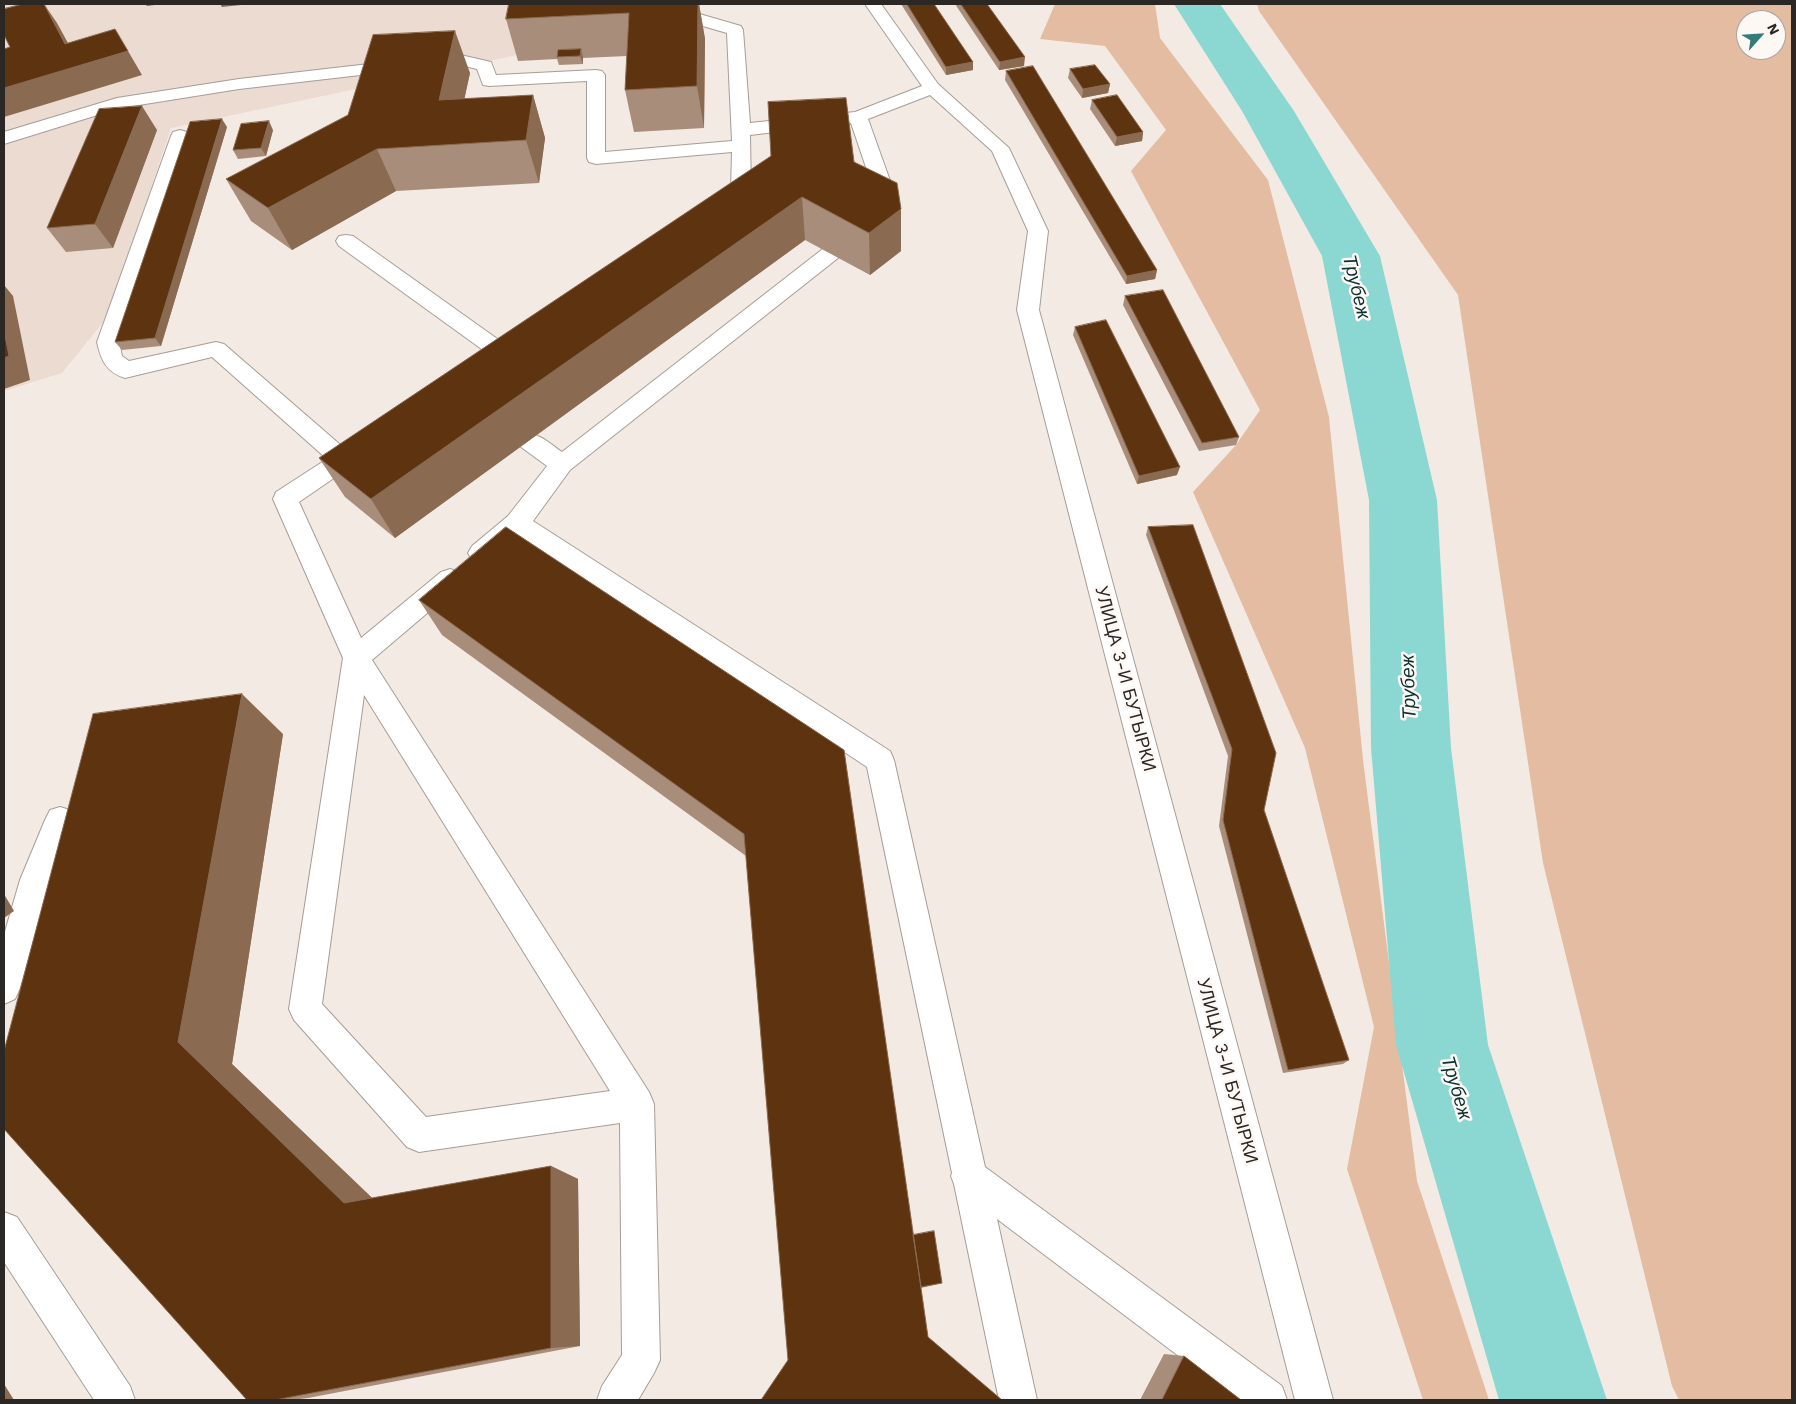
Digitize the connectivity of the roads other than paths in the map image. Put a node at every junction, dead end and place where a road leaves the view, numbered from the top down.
1 (688, 4) edge
2 (873, 4) edge
3 (932, 88) junction
4 (858, 116) junction
5 (180, 136) dead end
6 (4, 138) edge
7 (741, 138) junction
8 (708, 214) edge
9 (877, 215) edge
10 (346, 241) dead end
11 (831, 253) edge
12 (503, 352) edge
13 (374, 439) edge
14 (529, 441) edge
15 (343, 460) junction
16 (562, 464) junction
17 (517, 523) junction
18 (356, 658) junction
19 (60, 820) dead end
20 (4, 988) edge
21 (636, 1104) junction
22 (968, 1176) junction
23 (4, 1230) edge
24 (116, 1400) edge
25 (616, 1400) edge
26 (1018, 1400) edge
27 (1268, 1400) edge
28 (1314, 1400) edge

1 - 7 street
2 - 3 street, УЛИЦА 3-И БУТЫРКИ
3 - 4 street
3 - 28 street, УЛИЦА 3-И БУТЫРКИ
4 - 7 street
4 - 9 street
5 - 15 street
6 - 7 street
7 - 8 street
10 - 12 street
11 - 16 street
13 - 15 street
14 - 16 street
15 - 18 street
16 - 17 street
17 - 18 street
17 - 22 street
18 - 21 street
18 - 21 street
19 - 20 street
21 - 25 street
22 - 26 street
22 - 27 street
23 - 24 street

